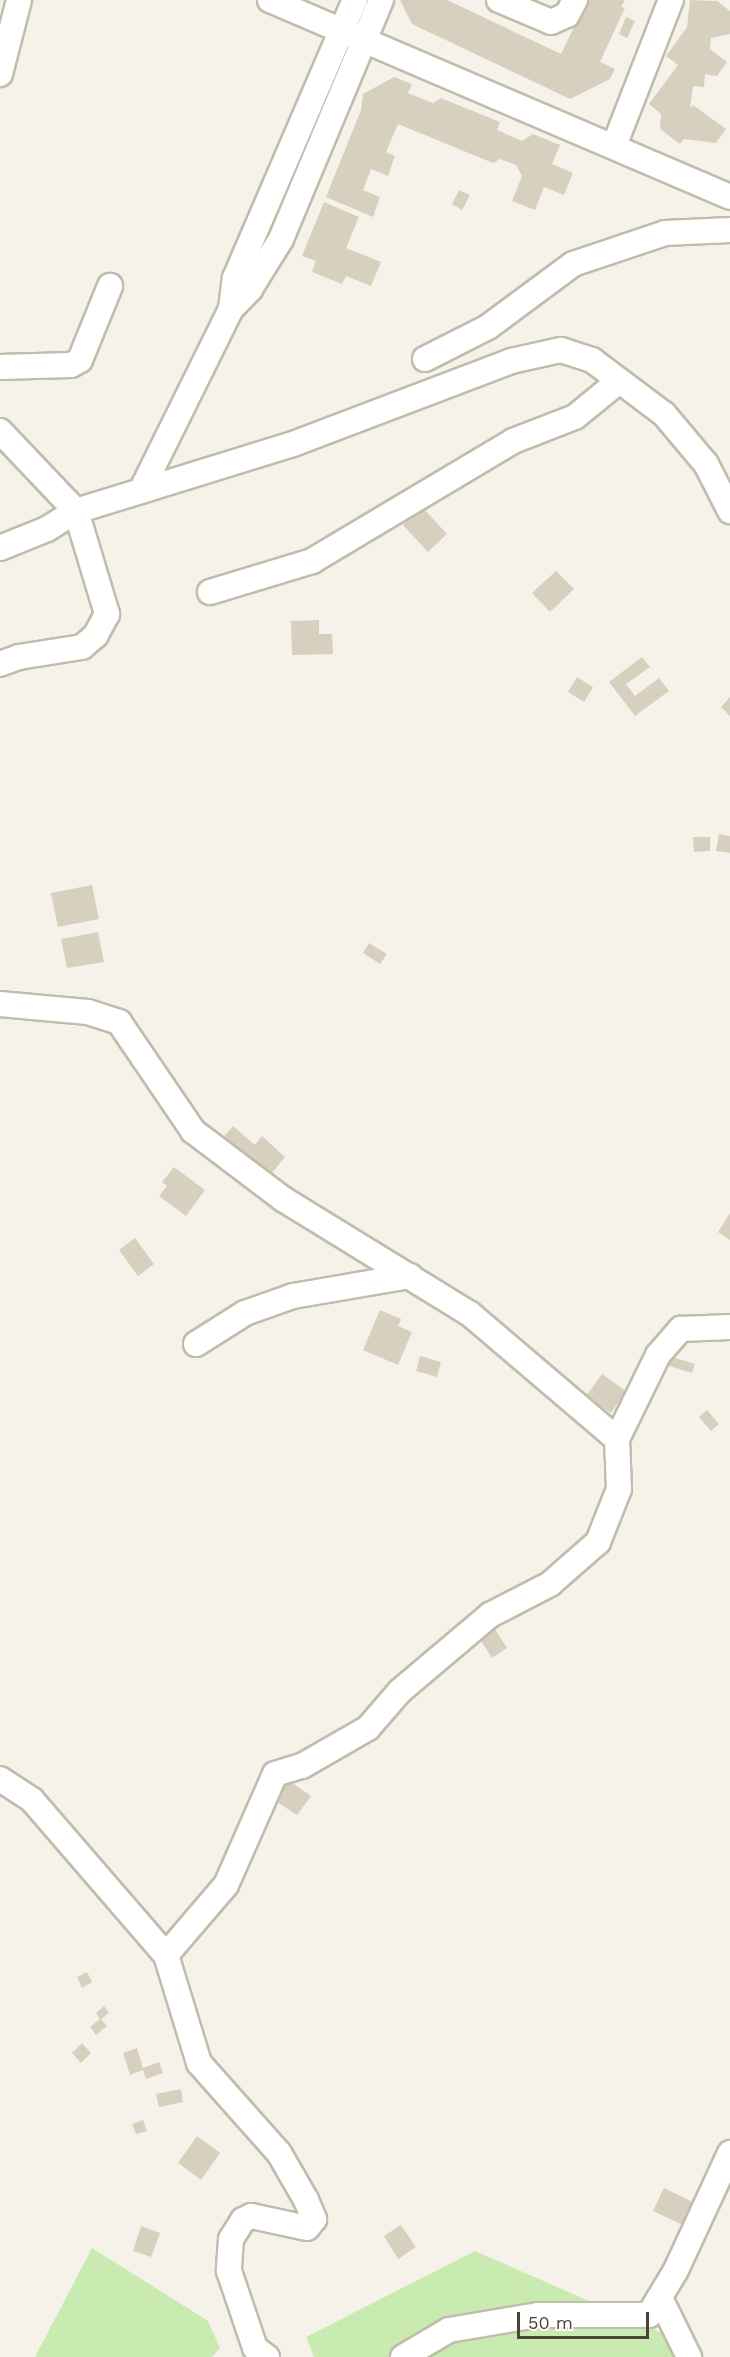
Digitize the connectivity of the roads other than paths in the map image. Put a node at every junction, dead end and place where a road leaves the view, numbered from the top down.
1 (19, 0) edge
2 (270, 0) edge
3 (355, 0) edge
4 (381, 0) edge
5 (499, 0) edge
6 (575, 0) edge
7 (671, 0) edge
8 (352, 37) junction
9 (0, 74) edge
10 (614, 146) junction
11 (730, 197) edge
12 (730, 230) edge
13 (110, 286) dead end
14 (425, 359) dead end
15 (0, 367) edge
16 (620, 381) junction
17 (0, 431) edge
18 (141, 491) junction
19 (76, 511) junction
20 (730, 511) edge
21 (0, 548) edge
22 (210, 592) dead end
23 (0, 664) edge
24 (0, 1004) edge
25 (410, 1276) junction
26 (730, 1327) edge
27 (196, 1344) dead end
28 (617, 1439) junction
29 (0, 1779) edge
30 (166, 1955) junction
31 (730, 2152) edge
32 (661, 2300) junction
33 (267, 2357) edge
34 (403, 2357) edge
35 (689, 2357) edge

1 - 9 street
2 - 8 street
3 - 8 street
4 - 8 street
5 - 6 street
7 - 10 street
8 - 10 street
8 - 18 street
10 - 11 street
12 - 14 street
13 - 15 street
16 - 18 street
16 - 20 street
16 - 22 street
17 - 19 street
18 - 19 street
19 - 21 street
19 - 23 street
24 - 25 street
25 - 27 street
25 - 28 street
26 - 28 street
28 - 30 street
29 - 30 street
30 - 33 street
31 - 32 street
32 - 34 street
32 - 35 street

